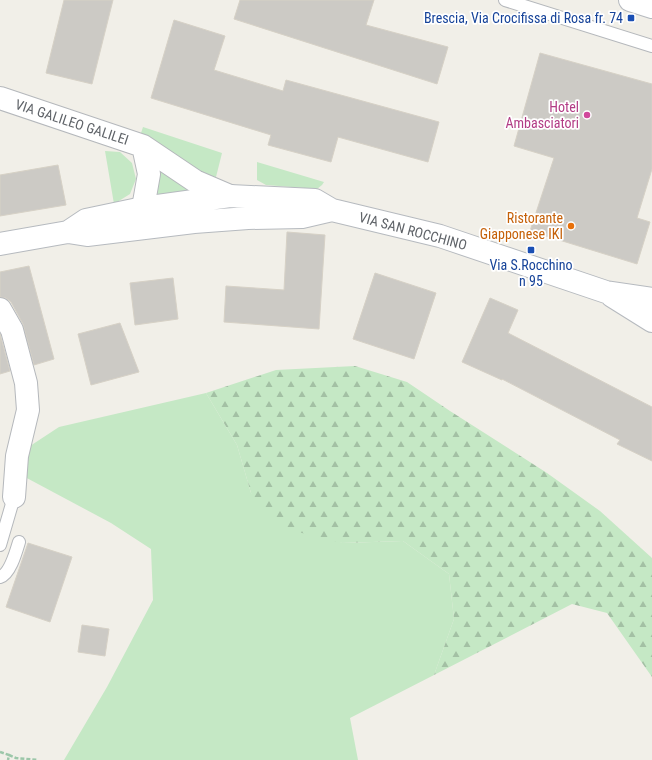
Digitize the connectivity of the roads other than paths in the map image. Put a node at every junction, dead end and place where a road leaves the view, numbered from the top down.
1 (505, 0) edge
2 (630, 0) edge
3 (652, 7) edge
4 (652, 46) edge
5 (0, 98) edge
6 (143, 146) junction
7 (230, 196) junction
8 (143, 208) junction
9 (332, 210) junction
10 (68, 232) junction
11 (0, 244) edge
12 (606, 292) junction
13 (652, 299) edge
14 (0, 309) edge
15 (652, 321) edge
16 (14, 497) joint
17 (19, 542) dead end
18 (0, 544) edge
19 (0, 577) edge

1 - 4 lane
2 - 3 street
5 - 6 street, VIA GALILEO GALILEI
6 - 7 street, VIA GALILEO GALILEI
6 - 8 street, VIA GALILEO GALILEI
7 - 8 street, VIA SAN ROCCHINO
7 - 9 street, VIA SAN ROCCHINO
8 - 10 street, VIA SAN ROCCHINO
9 - 10 street, VIA SAN ROCCHINO
9 - 12 street, VIA SAN ROCCHINO
10 - 11 street, VIA SAN ROCCHINO
12 - 13 street, VIA SAN ROCCHINO
12 - 15 street, VIA SAN ROCCHINO
14 - 16 street
16 - 18 lane
17 - 19 lane

